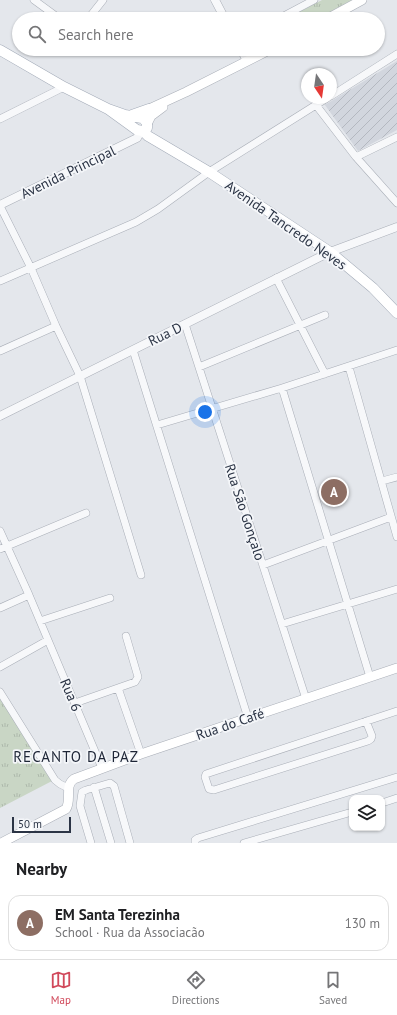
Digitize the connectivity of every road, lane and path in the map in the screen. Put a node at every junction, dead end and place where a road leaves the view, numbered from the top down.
1 (34, 0) edge
2 (104, 0) edge
3 (216, 0) edge
4 (314, 0) edge
5 (362, 0) edge
6 (50, 12) edge
7 (94, 12) edge
8 (222, 12) edge
9 (291, 12) edge
10 (340, 12) edge
11 (0, 50) edge
12 (397, 54) edge
13 (244, 56) edge
14 (257, 56) edge
15 (247, 61) junction
16 (64, 86) junction
17 (186, 92) junction
18 (337, 92) edge
19 (316, 105) joint
20 (108, 109) junction
21 (149, 109) junction
22 (125, 115) junction
23 (0, 120) edge
24 (141, 127) junction
25 (397, 137) edge
26 (356, 158) junction
27 (209, 172) junction
28 (397, 203) edge
29 (0, 205) edge
30 (397, 227) edge
31 (330, 252) junction
32 (31, 268) junction
33 (276, 278) junction
34 (0, 281) edge
35 (397, 313) edge
36 (325, 315) dead end
37 (185, 324) junction
38 (300, 325) junction
39 (56, 326) junction
40 (133, 350) junction
41 (397, 350) edge
42 (0, 351) edge
43 (199, 367) junction
44 (349, 367) junction
45 (325, 374) junction
46 (80, 376) junction
47 (282, 388) junction
48 (212, 409) junction
49 (0, 416) edge
50 (158, 425) junction
51 (397, 477) edge
52 (382, 481) junction
53 (86, 513) dead end
54 (392, 517) junction
55 (0, 531) edge
56 (397, 537) edge
57 (329, 541) junction
58 (3, 547) edge
59 (263, 565) junction
60 (141, 575) dead end
61 (397, 589) edge
62 (29, 595) junction
63 (110, 598) dead end
64 (348, 603) junction
65 (0, 608) edge
66 (40, 621) junction
67 (282, 624) junction
68 (126, 636) dead end
69 (48, 640) junction
70 (0, 667) edge
71 (397, 668) edge
72 (370, 677) junction
73 (118, 688) junction
74 (0, 692) edge
75 (306, 699) junction
76 (75, 703) junction
77 (397, 711) edge
78 (248, 718) junction
79 (366, 721) junction
80 (141, 754) junction
81 (102, 768) junction
82 (396, 778) edge
83 (397, 786) edge
84 (94, 787) junction
85 (68, 788) junction
86 (397, 798) edge
87 (385, 802) edge
88 (349, 813) edge
89 (1, 843) edge
90 (91, 843) edge
91 (111, 843) edge
92 (130, 843) edge
93 (195, 843) edge
94 (244, 843) edge

1 - 6 street
2 - 7 street
3 - 8 street
4 - 9 street
5 - 10 main road
11 - 16 main road, Avenida Tancredo Neves
12 - 18 street
13 - 15 street
14 - 15 main road
15 - 17 main road
16 - 20 main road, Avenida Tancredo Neves
16 - 23 street
17 - 21 main road
17 - 24 main road
19 - 26 street
19 - 27 street
20 - 22 main road, Avenida Tancredo Neves
20 - 24 main road, Avenida Tancredo Neves
21 - 22 main road
21 - 24 main road
22 - 24 main road, Avenida Tancredo Neves
24 - 27 main road, Avenida Tancredo Neves
24 - 29 street, Avenida Principal
25 - 26 street
26 - 28 street
27 - 31 main road, Avenida Tancredo Neves
27 - 32 street
29 - 32 street
30 - 31 street, Rua D
31 - 33 street, Rua D
31 - 35 main road, Avenida Tancredo Neves
32 - 34 street
32 - 39 street
33 - 37 street, Rua D
33 - 38 street
36 - 38 street
37 - 40 street, Rua D
37 - 43 street, Rua São Gonçalo
38 - 43 street
38 - 45 street
39 - 42 street
39 - 46 street
40 - 46 street, Rua D
40 - 50 street
41 - 44 street
43 - 48 street, Rua São Gonçalo
44 - 45 street
44 - 52 street
45 - 47 street
46 - 49 street, Rua D
46 - 60 street
47 - 48 street
47 - 57 street
48 - 50 street
48 - 59 street, Rua São Gonçalo
50 - 78 street
51 - 52 street
52 - 54 street
53 - 58 street
54 - 56 street
54 - 57 street
55 - 58 street
57 - 59 street
57 - 64 street
58 - 62 street, Rua 6
59 - 67 street, Rua São Gonçalo
61 - 64 street
62 - 65 street
62 - 66 street, Rua 6
63 - 66 street
64 - 67 street
64 - 72 street
66 - 69 street, Rua 6
67 - 75 street, Rua São Gonçalo
68 - 73 street
69 - 70 street
69 - 76 street, Rua 6
71 - 72 main road, Rua do Café
72 - 75 main road, Rua do Café
73 - 76 street
73 - 80 street
74 - 85 street
75 - 78 main road, Rua do Café
76 - 81 street, Rua 6
77 - 79 street
78 - 80 main road, Rua do Café
79 - 79 street
80 - 81 main road, Rua do Café
81 - 85 main road, Rua do Café
82 - 83 street
82 - 93 street
84 - 90 street
84 - 91 street
84 - 92 street
85 - 89 main road
86 - 87 street
88 - 94 street

